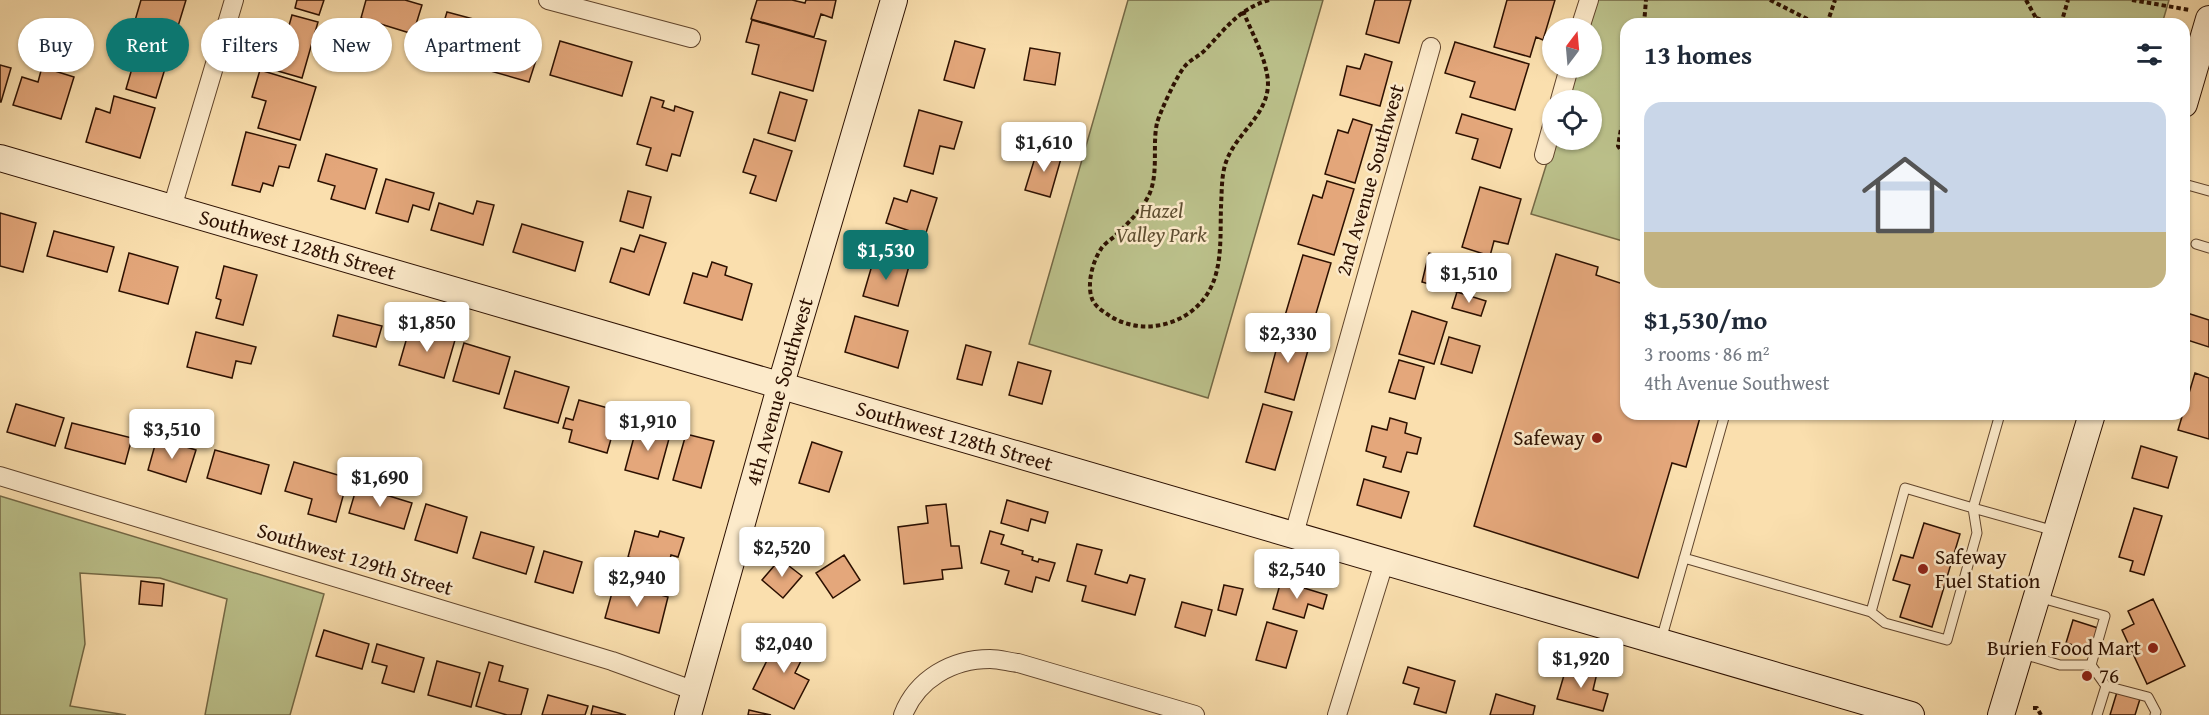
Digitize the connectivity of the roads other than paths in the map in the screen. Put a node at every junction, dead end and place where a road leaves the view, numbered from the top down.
1 (234, 0) edge
2 (548, 0) edge
3 (894, 0) edge
4 (1588, 0) edge
5 (2204, 15) edge
6 (1583, 18) edge
7 (691, 38) dead end
8 (1431, 47) dead end
9 (2190, 77) edge
10 (1545, 150) edge
11 (1544, 155) dead end
12 (0, 158) edge
13 (2190, 186) edge
14 (2209, 191) edge
15 (172, 208) junction
16 (2196, 244) dead end
17 (2209, 248) edge
18 (781, 384) junction
19 (1723, 420) edge
20 (1998, 420) edge
21 (2089, 420) edge
22 (0, 476) edge
23 (1973, 508) junction
24 (2056, 531) junction
25 (1294, 534) junction
26 (1684, 558) junction
27 (1384, 563) junction
28 (2037, 597) junction
29 (1871, 612) junction
30 (1660, 643) junction
31 (2020, 652) junction
32 (2091, 665) junction
33 (2106, 686) junction
34 (691, 703) edge
35 (903, 715) edge
36 (1195, 715) edge
37 (1337, 715) edge
38 (1911, 715) edge
39 (2001, 715) edge
40 (2097, 715) edge
41 (2155, 715) edge

1 - 15 street
2 - 7 street
3 - 18 main road, 4th Avenue Southwest
4 - 6 street
5 - 9 main road
8 - 25 street, 2nd Avenue Southwest
10 - 11 street
12 - 15 main road, Southwest 128th Street
13 - 14 lane
15 - 18 main road, Southwest 128th Street
16 - 17 lane
18 - 25 main road, Southwest 128th Street
18 - 34 main road, 4th Avenue Southwest
19 - 26 lane
20 - 23 lane
21 - 24 main road
22 - 34 street, Southwest 129th Street
23 - 24 lane
23 - 29 lane
23 - 29 lane
24 - 28 main road
25 - 27 main road, Southwest 128th Street
26 - 29 lane
26 - 30 lane
27 - 30 main road, Southwest 128th Street
27 - 37 street
28 - 31 main road
28 - 32 lane
30 - 38 main road, Southwest 128th Street
31 - 32 lane
31 - 39 main road
32 - 33 lane
33 - 40 lane
33 - 41 lane
35 - 36 street

